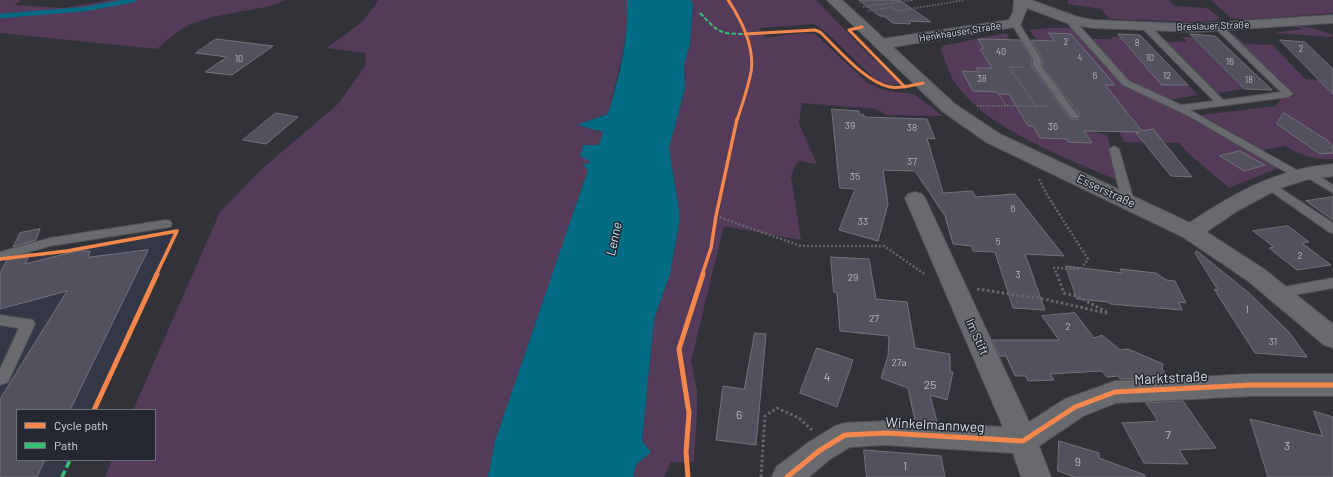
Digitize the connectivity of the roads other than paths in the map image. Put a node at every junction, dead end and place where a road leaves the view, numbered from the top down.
1 (1021, 0) edge
2 (842, 7) edge
3 (1327, 19) edge
4 (1027, 23) junction
5 (1072, 23) junction
6 (1093, 24) junction
7 (1145, 26) junction
8 (1218, 27) junction
9 (1333, 32) edge
10 (881, 44) junction
11 (1221, 103) junction
12 (1180, 108) junction
13 (1074, 116) dead end
14 (1114, 149) dead end
15 (1332, 170) edge
16 (1303, 174) junction
17 (1270, 186) junction
18 (1333, 190) edge
19 (915, 198) dead end
20 (1128, 201) junction
21 (166, 224) dead end
22 (1333, 228) edge
23 (1191, 232) junction
24 (0, 256) edge
25 (1333, 283) edge
26 (1278, 293) junction
27 (0, 320) edge
28 (1333, 338) edge
29 (0, 379) edge
30 (1333, 385) edge
31 (1023, 442) junction
32 (788, 477) edge
33 (1036, 477) edge

1 - 4 street, Henkhauser Straße
1 - 6 street, Breslauer Straße
2 - 10 street, Esserstraße
3 - 8 street, Breslauer Straße
3 - 9 street
4 - 5 street, Breslauer Straße
4 - 10 street, Henkhauser Straße
4 - 13 lane
5 - 6 street, Breslauer Straße
5 - 12 lane
6 - 7 street, Breslauer Straße
7 - 8 street, Breslauer Straße
7 - 11 lane
8 - 11 lane
10 - 20 street, Esserstraße
11 - 12 lane
12 - 16 lane
14 - 20 lane
15 - 16 street
16 - 17 street
16 - 18 lane
17 - 22 lane
17 - 23 street
19 - 31 street, Im Stift
20 - 23 street, Esserstraße
21 - 24 lane
23 - 26 street, Esserstraße
25 - 26 lane
26 - 28 street, Esserstraße
27 - 29 lane
30 - 31 street, Marktstraße
31 - 32 street, Winkelmannweg
31 - 33 street, Im Stift

